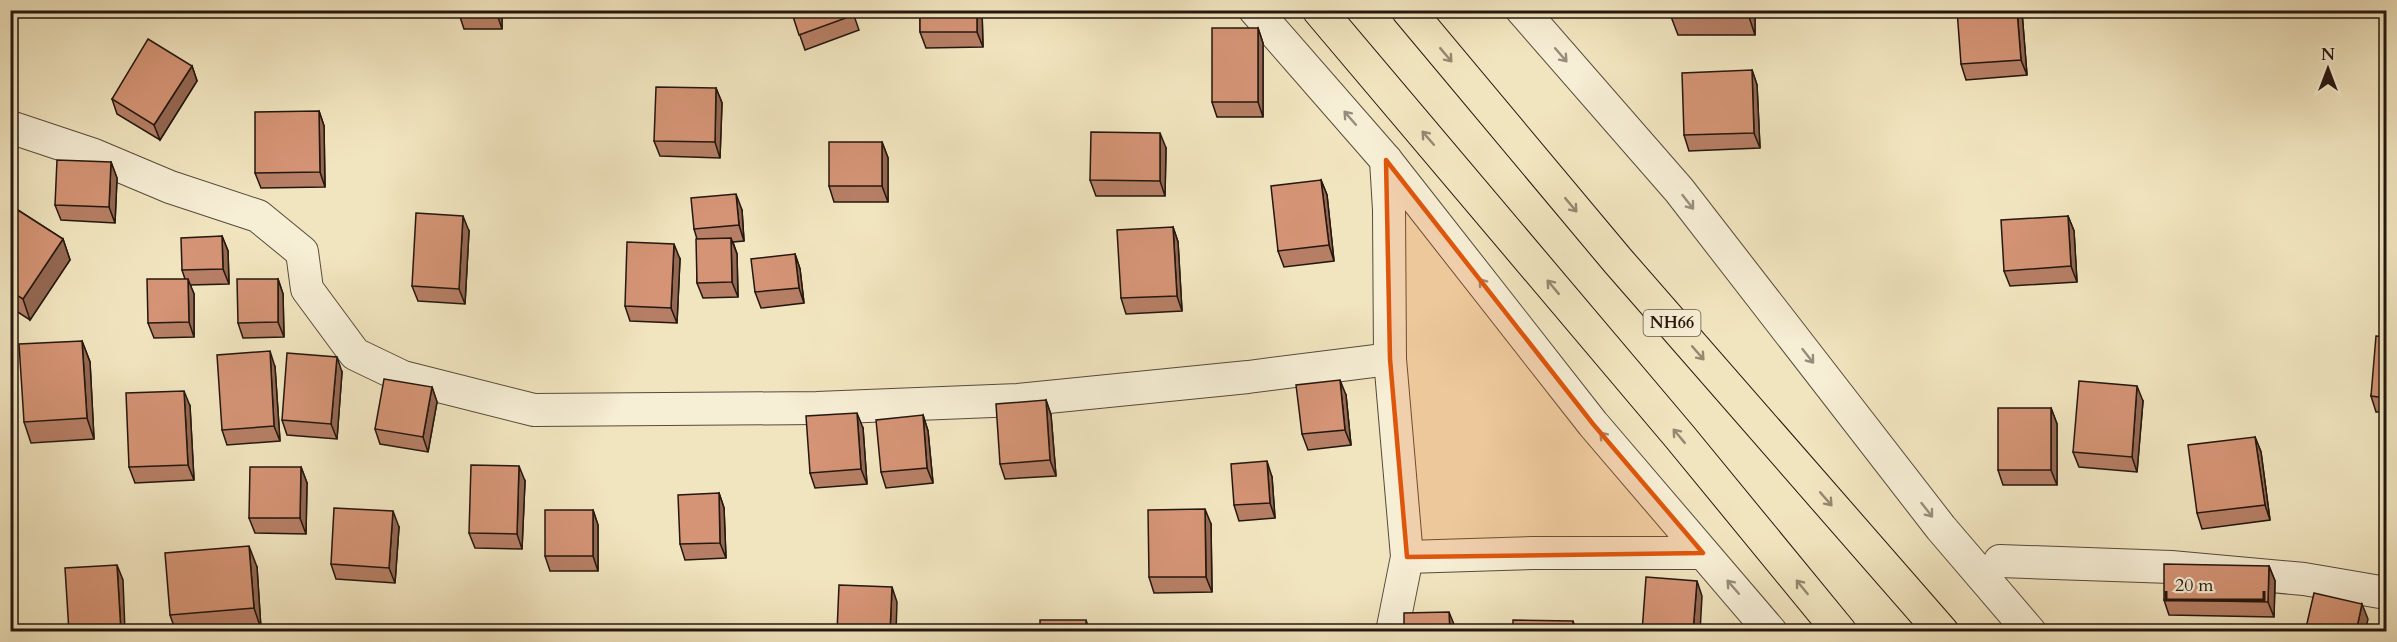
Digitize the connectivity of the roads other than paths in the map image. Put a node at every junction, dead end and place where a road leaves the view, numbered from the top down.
1 (1255, 10) edge
2 (1319, 10) edge
3 (1408, 10) edge
4 (1522, 10) edge
5 (10, 127) edge
6 (1386, 160) junction
7 (1390, 359) junction
8 (1703, 552) junction
9 (1407, 557) junction
10 (2001, 561) dead end
11 (2386, 593) edge
12 (1392, 632) edge
13 (1771, 632) edge
14 (1840, 632) edge
15 (1942, 632) edge
16 (2030, 632) edge

6 -> 1 street
14 -> 2 highway
3 -> 15 highway, NH66
4 -> 16 street
5 - 7 street
6 - 7 street
8 -> 6 street
7 - 9 street
8 - 9 street
13 -> 8 street
9 - 12 street
10 - 11 street

